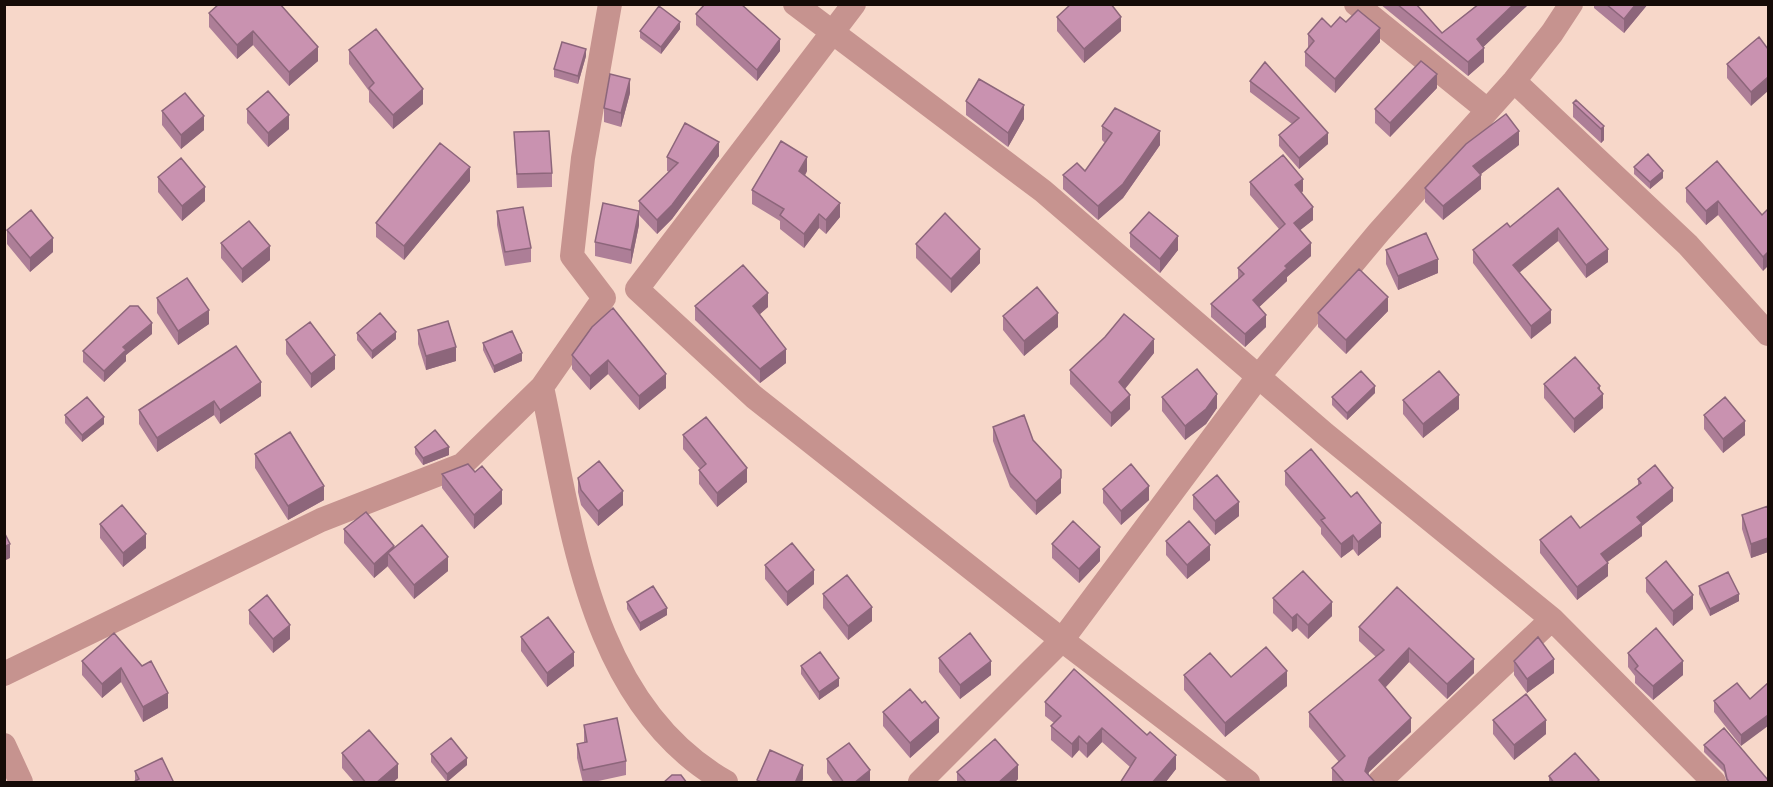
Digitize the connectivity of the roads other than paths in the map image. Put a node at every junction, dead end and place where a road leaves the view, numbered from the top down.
1 (610, 4) edge
2 (795, 4) edge
3 (854, 4) edge
4 (1356, 4) edge
5 (1571, 4) edge
6 (831, 34) junction
7 (1514, 81) junction
8 (1486, 109) junction
9 (637, 289) junction
10 (604, 298) junction
11 (1768, 334) edge
12 (1258, 377) junction
13 (542, 387) junction
14 (1552, 619) junction
15 (1062, 640) junction
16 (4, 674) edge
17 (4, 745) edge
18 (21, 783) edge
19 (726, 783) edge
20 (920, 783) edge
21 (1248, 783) edge
22 (1379, 783) edge
23 (1714, 783) edge

1 - 10 street
2 - 6 street
3 - 6 street
4 - 8 street
5 - 7 street
6 - 9 street
6 - 12 street
7 - 8 street
7 - 11 street
8 - 12 street
9 - 10 street
9 - 15 street
10 - 13 street
12 - 14 street
12 - 15 street
13 - 16 street
13 - 19 street
14 - 22 street
14 - 23 street
15 - 20 street
15 - 21 street
17 - 18 street

